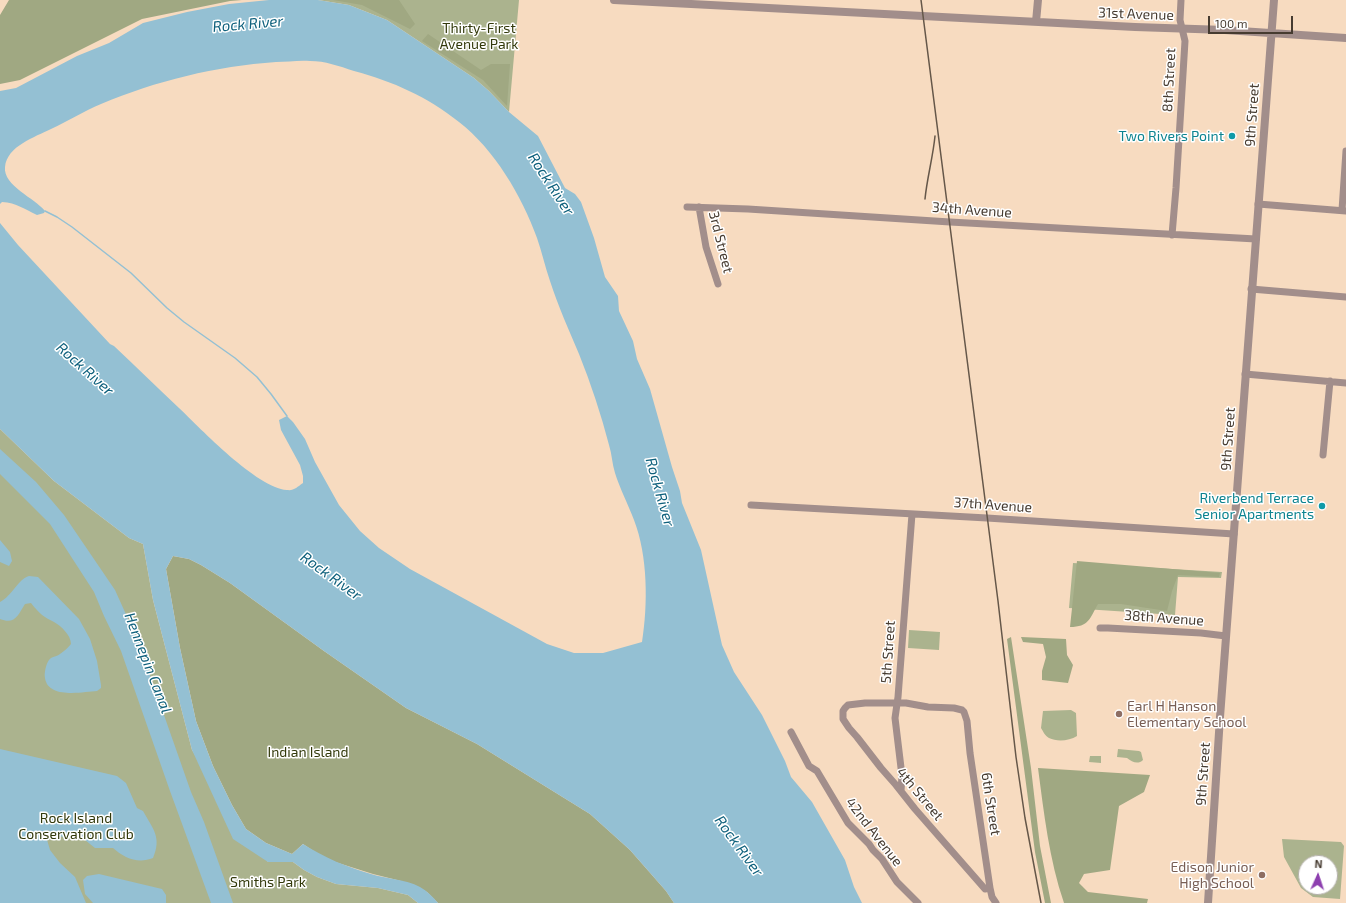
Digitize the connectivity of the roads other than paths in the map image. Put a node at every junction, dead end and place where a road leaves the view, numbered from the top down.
1 (614, 0) edge
2 (1038, 0) edge
3 (1181, 0) edge
4 (1274, 0) edge
5 (1036, 22) junction
6 (1182, 29) junction
7 (1271, 33) junction
8 (1346, 38) edge
9 (1346, 151) edge
10 (1258, 204) junction
11 (687, 207) dead end
12 (699, 207) junction
13 (1344, 210) edge
14 (1172, 235) junction
15 (1256, 239) junction
16 (718, 284) dead end
17 (1252, 289) junction
18 (1346, 297) edge
19 (1245, 374) junction
20 (1330, 381) junction
21 (1346, 383) edge
22 (1323, 455) dead end
23 (751, 505) dead end
24 (912, 514) junction
25 (1234, 534) junction
26 (1100, 628) dead end
27 (1226, 636) junction
28 (897, 703) junction
29 (791, 732) dead end
30 (901, 791) junction
31 (990, 888) junction
32 (918, 903) edge
33 (996, 903) edge
34 (1208, 903) edge

1 - 5 street, 31st Avenue
2 - 5 street
3 - 6 street, 8th Street
4 - 7 street, 9th Street
5 - 6 street, 31st Avenue
6 - 7 street, 31st Avenue
6 - 14 street, 8th Street
7 - 8 street, 31st Avenue
7 - 10 street, 9th Street
9 - 13 street
10 - 13 street
10 - 15 street, 9th Street
11 - 12 street, 34th Avenue
12 - 14 street, 34th Avenue
12 - 16 street, 3rd Street
14 - 15 street, 34th Avenue
15 - 17 street, 9th Street
17 - 18 street
17 - 19 street, 9th Street
19 - 20 street
19 - 25 street, 9th Street
20 - 21 street
20 - 22 street
23 - 24 street, 37th Avenue
24 - 25 street, 37th Avenue
24 - 28 street, 5th Street
25 - 27 street, 9th Street
26 - 27 street, 38th Avenue
27 - 34 street, 9th Street
28 - 30 street, 5th Street
28 - 30 street, 4th Street
28 - 31 street, 6th Street
29 - 32 street, 42nd Avenue
30 - 31 street, 4th Street
31 - 33 street, 6th Street

